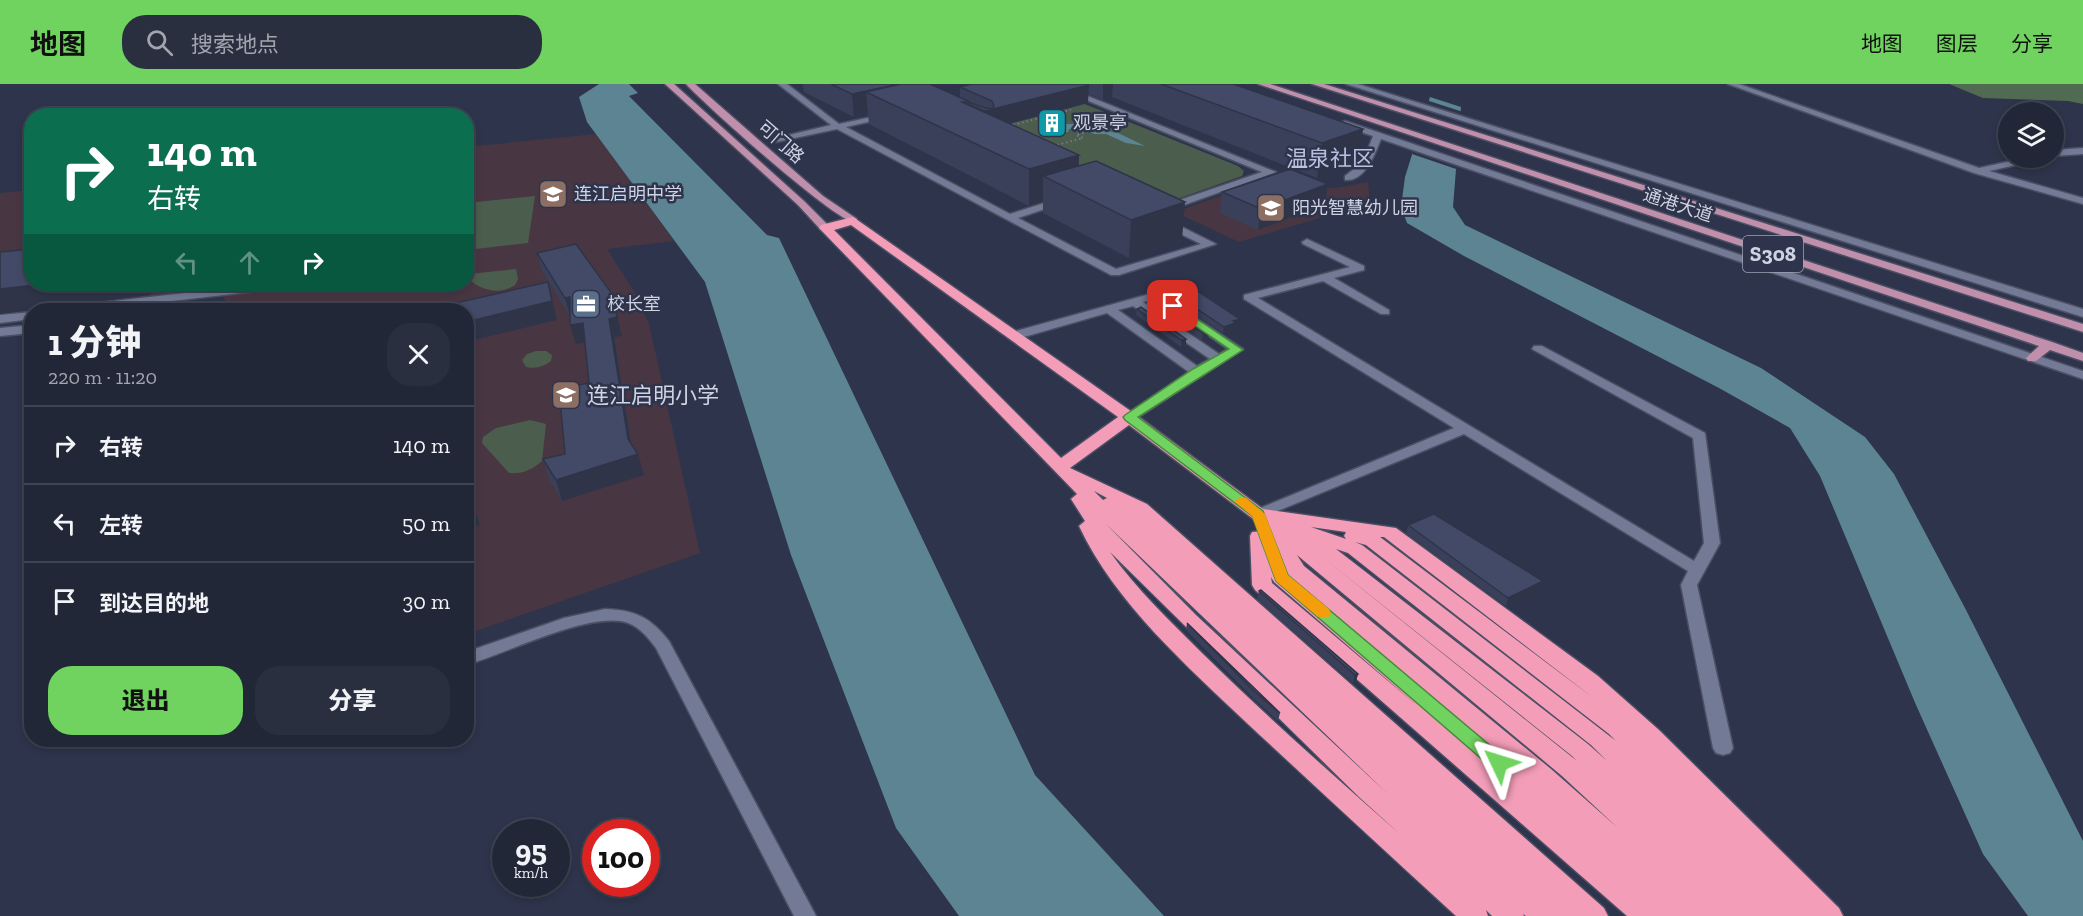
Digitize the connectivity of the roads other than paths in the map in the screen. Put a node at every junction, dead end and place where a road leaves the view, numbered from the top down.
1 (669, 84) edge
2 (690, 84) edge
3 (782, 84) edge
4 (1051, 84) edge
5 (1262, 84) edge
6 (1316, 84) edge
7 (1732, 84) edge
8 (1353, 85) edge
9 (1338, 91) junction
10 (1310, 100) junction
11 (1291, 105) edge
12 (901, 111) edge
13 (1334, 120) edge
14 (837, 126) junction
15 (1164, 129) junction
16 (1154, 132) dead end
17 (1378, 135) junction
18 (779, 140) dead end
19 (2083, 151) edge
20 (2064, 152) edge
21 (1998, 166) edge
22 (1977, 171) junction
23 (1348, 178) dead end
24 (1075, 196) edge
25 (2083, 201) edge
26 (1010, 217) junction
27 (853, 221) junction
28 (825, 228) junction
29 (1307, 242) dead end
30 (1324, 277) junction
31 (230, 291) edge
32 (1136, 302) junction
33 (128, 303) edge
34 (1109, 309) junction
35 (1385, 312) dead end
36 (2083, 313) edge
37 (24, 316) edge
38 (0, 319) edge
39 (2083, 328) edge
40 (24, 330) edge
41 (0, 332) edge
42 (1013, 336) junction
43 (2048, 345) junction
44 (1538, 348) dead end
45 (2083, 357) edge
46 (2032, 358) junction
47 (1219, 360) junction
48 (1197, 372) junction
49 (2083, 375) edge
50 (1130, 417) junction
51 (1464, 429) junction
52 (1060, 467) junction
53 (1258, 514) junction
54 (1696, 570) junction
55 (474, 656) edge
56 (1723, 748) dead end
57 (805, 916) edge
58 (1475, 916) edge
59 (1511, 916) edge
60 (1545, 916) edge
61 (1566, 916) edge
62 (1595, 916) edge
63 (1646, 916) edge
64 (1673, 916) edge
65 (1699, 916) edge
66 (1731, 916) edge
67 (1756, 916) edge
68 (1783, 916) edge
69 (1809, 916) edge
70 (1830, 916) edge

1 - 28 main road, 可门路
2 - 27 main road, 可门路
3 - 14 street
4 - 15 street
5 - 10 main road, 通港大道 / S308
6 - 9 main road, 通港大道 / S308
7 - 22 street
8 - 9 main road
8 - 36 street
9 - 39 main road, 通港大道 / S308
10 - 11 main road
10 - 43 main road, 通港大道 / S308
12 - 14 street
13 - 17 street
14 - 18 street
14 - 26 street
15 - 16 street
15 - 26 street
17 - 23 street
17 - 46 street
19 - 20 street
21 - 22 street
22 - 25 street
24 - 26 street
27 - 28 highway
27 - 42 highway
28 - 52 highway
29 - 30 street
30 - 35 street
30 - 51 street
31 - 33 street
32 - 34 street
32 - 47 street
32 - 47 street
34 - 42 street
34 - 48 street
37 - 38 street
40 - 41 street
42 - 50 highway
43 - 45 main road, 通港大道 / S308
43 - 46 main road
44 - 54 street
46 - 49 street
47 - 48 street
48 - 50 street
50 - 52 highway
50 - 53 highway
51 - 53 street
51 - 54 street
52 - 58 highway
52 - 59 highway
52 - 60 highway
52 - 61 highway
52 - 62 highway
53 - 63 highway
53 - 64 highway
53 - 65 highway
53 - 66 highway
53 - 67 highway
53 - 68 highway
53 - 69 highway
53 - 70 highway
54 - 56 street
55 - 57 street

